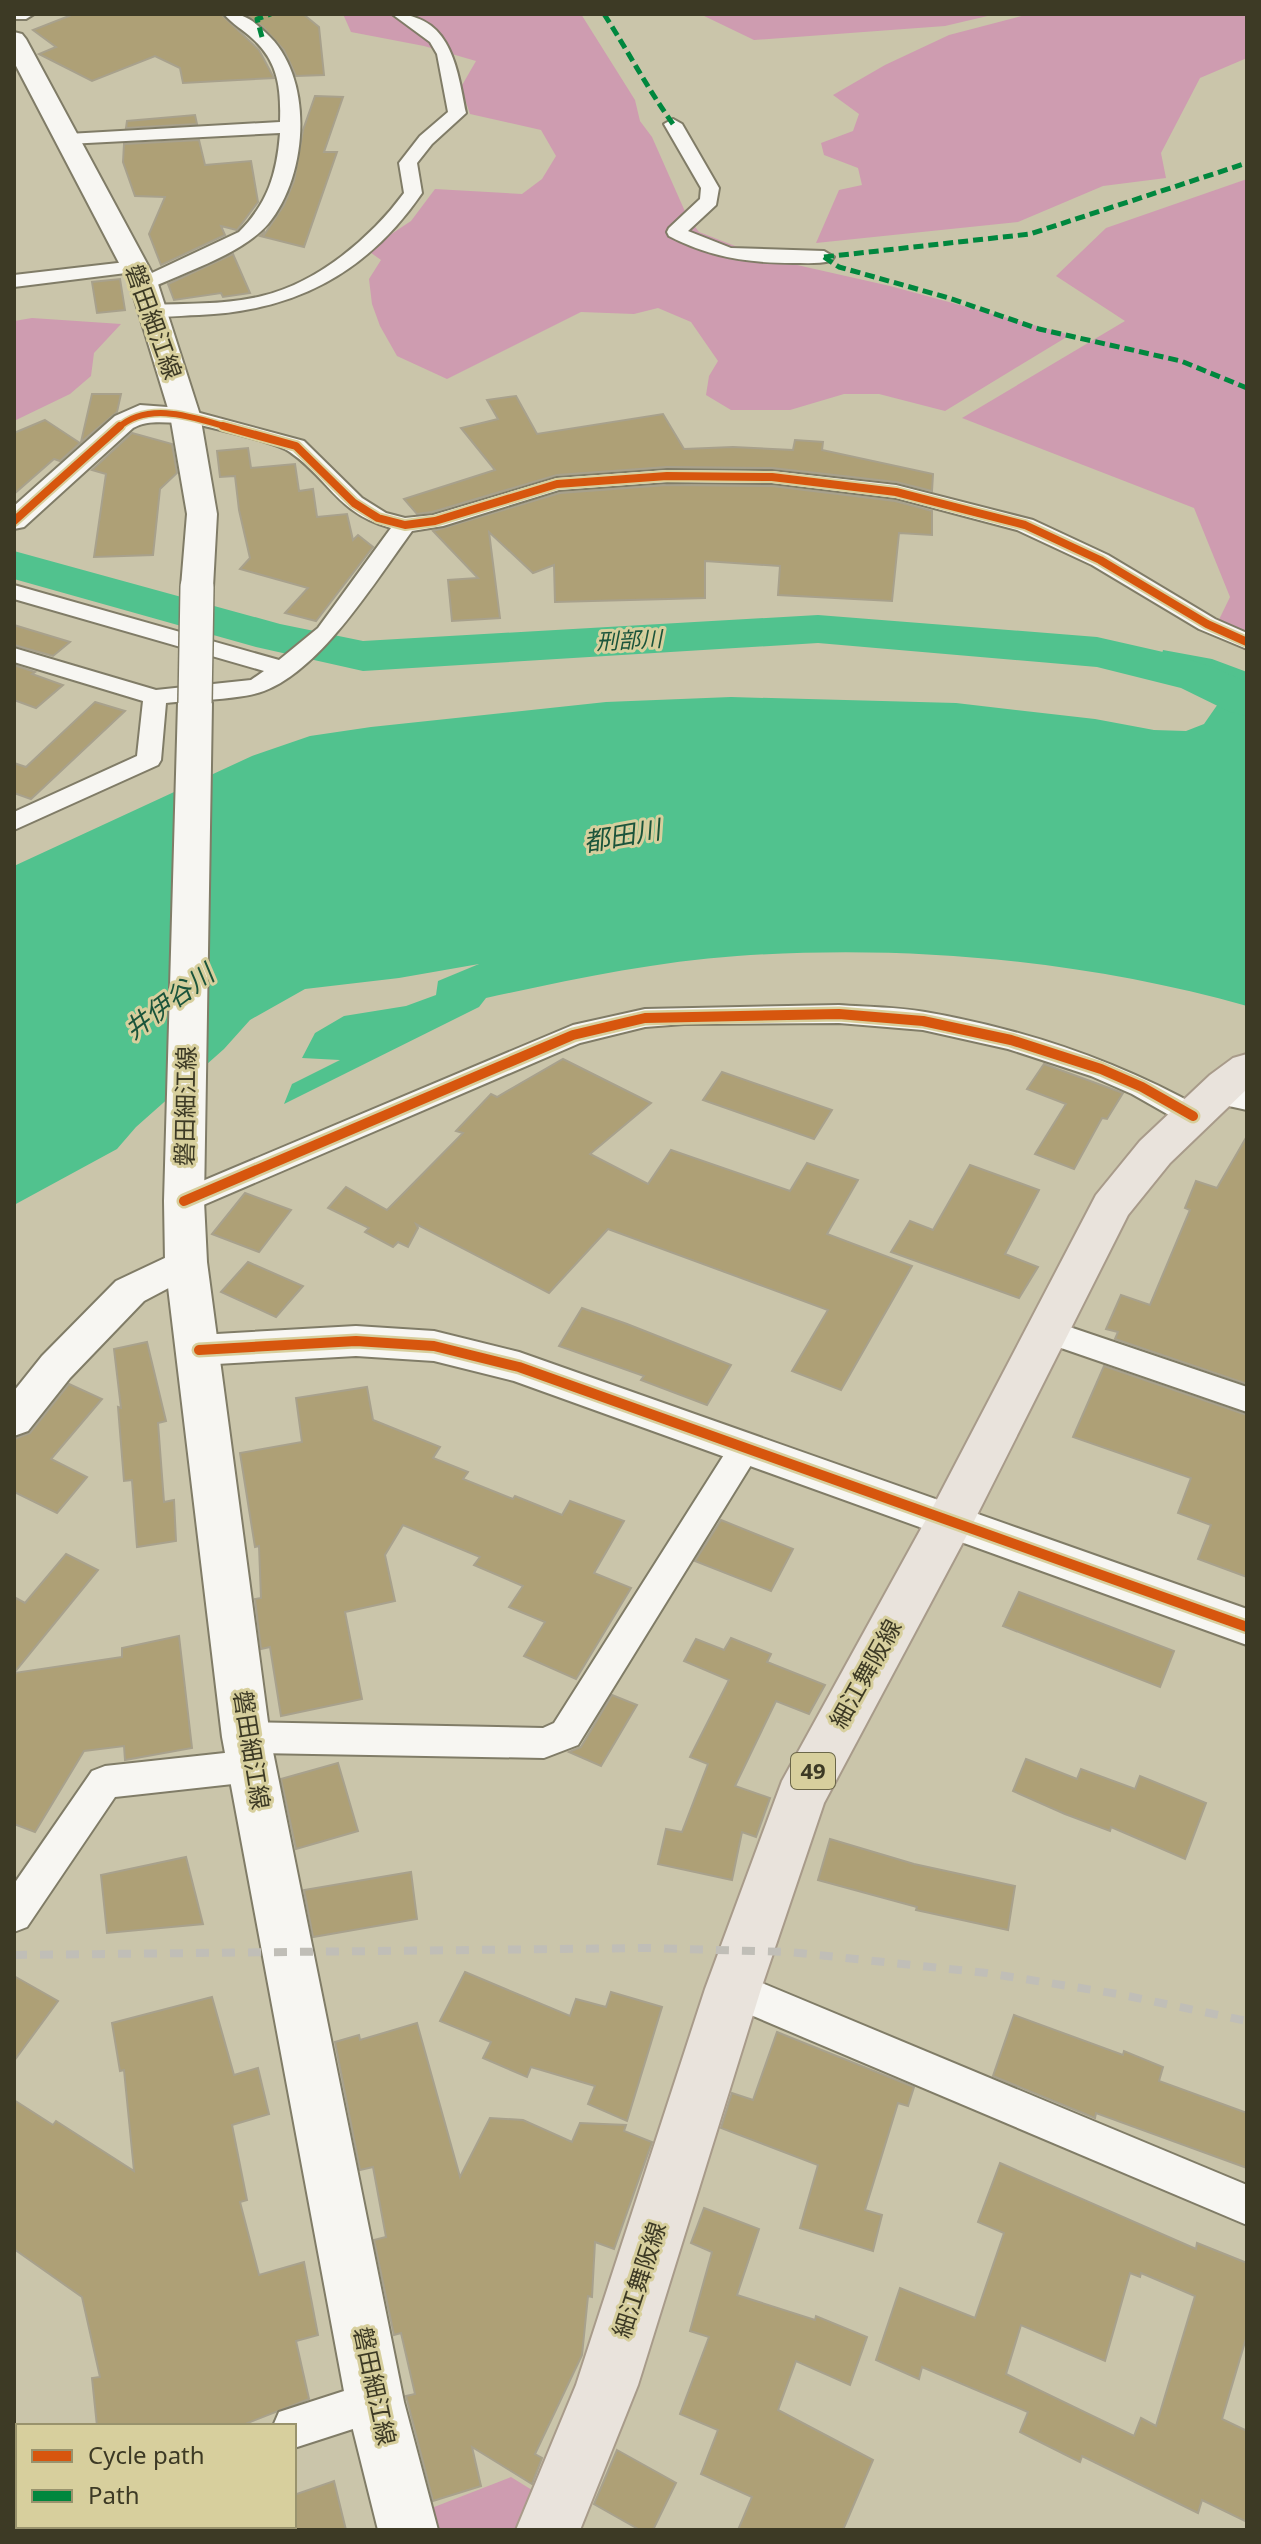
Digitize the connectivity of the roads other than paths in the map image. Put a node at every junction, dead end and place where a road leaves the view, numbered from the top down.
1 (14, 14) edge
2 (26, 14) edge
3 (232, 14) edge
4 (400, 14) edge
5 (14, 39) edge
6 (673, 124) dead end
7 (289, 127) junction
8 (68, 139) junction
9 (824, 257) dead end
10 (14, 281) edge
11 (143, 287) junction
12 (185, 415) junction
13 (14, 521) edge
14 (405, 525) junction
15 (14, 592) edge
16 (1247, 642) edge
17 (14, 655) edge
18 (287, 666) junction
19 (155, 697) junction
20 (14, 822) edge
21 (1225, 1093) edge
22 (184, 1191) junction
23 (186, 1262) junction
24 (1046, 1331) junction
25 (199, 1350) junction
26 (1247, 1400) edge
27 (14, 1420) edge
28 (745, 1448) junction
29 (951, 1519) junction
30 (1247, 1627) edge
31 (248, 1751) junction
32 (14, 1915) edge
33 (733, 1989) junction
34 (1247, 2205) edge
35 (375, 2402) junction
36 (296, 2426) edge
37 (408, 2530) edge
38 (548, 2530) edge

1 - 2 street
3 - 7 street
4 - 11 street
5 - 8 main road, 磐田細江線
6 - 9 street
7 - 8 street
7 - 11 street
8 - 11 main road, 磐田細江線
10 - 11 street
11 - 12 main road, 磐田細江線
12 - 13 street
12 - 14 street
12 - 22 main road, 磐田細江線, bridge
14 - 16 street
14 - 18 street
15 - 18 street
17 - 19 street
18 - 19 street
19 - 20 street
21 - 22 street
21 - 24 main road, 細江舞阪線 / 49
22 - 23 main road, 磐田細江線
23 - 25 main road, 磐田細江線
23 - 27 street
24 - 26 street
24 - 29 main road, 細江舞阪線 / 49
25 - 28 street
25 - 31 main road, 磐田細江線
28 - 29 street
28 - 31 street
29 - 30 street
29 - 33 main road, 細江舞阪線 / 49
31 - 32 street
31 - 35 main road, 磐田細江線
33 - 34 street
33 - 38 main road, 細江舞阪線 / 49
35 - 36 street
35 - 37 main road, 磐田細江線

